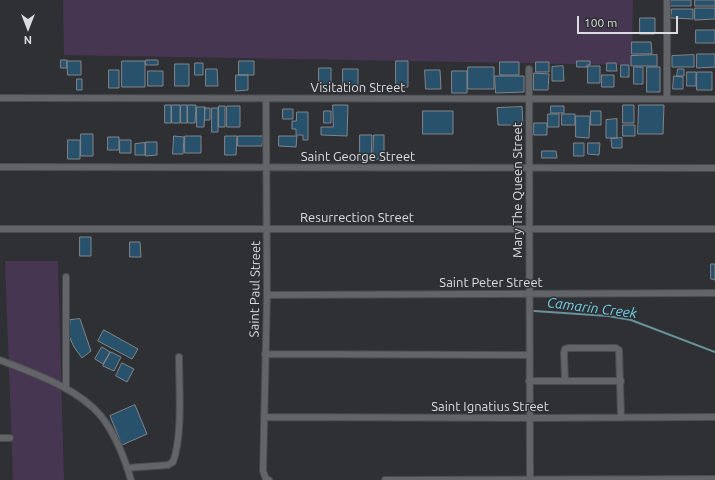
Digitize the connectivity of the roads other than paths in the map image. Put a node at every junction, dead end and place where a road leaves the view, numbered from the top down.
1 (667, 0) edge
2 (529, 69) dead end
3 (0, 98) edge
4 (266, 99) junction
5 (529, 99) junction
6 (667, 99) junction
7 (715, 99) edge
8 (0, 167) edge
9 (266, 168) junction
10 (529, 168) junction
11 (715, 168) edge
12 (0, 229) edge
13 (266, 229) junction
14 (529, 229) junction
15 (715, 229) edge
16 (66, 277) dead end
17 (715, 293) edge
18 (529, 294) junction
19 (266, 295) junction
20 (265, 354) junction
21 (529, 355) junction
22 (178, 357) dead end
23 (0, 360) edge
24 (565, 380) junction
25 (529, 381) junction
26 (621, 381) junction
27 (66, 388) junction
28 (264, 417) junction
29 (621, 417) junction
30 (715, 417) edge
31 (530, 418) junction
32 (0, 438) edge
33 (10, 438) dead end
34 (127, 468) junction
35 (530, 479) edge
36 (715, 479) edge
37 (131, 480) edge
38 (267, 480) edge
39 (385, 480) edge

1 - 6 street
2 - 5 street, Mary The Queen Street
3 - 4 street, Visitation Street
4 - 5 street, Visitation Street
4 - 9 street, Saint Paul Street
5 - 6 street, Visitation Street
5 - 10 street, Mary The Queen Street
6 - 7 street, Visitation Street
8 - 9 street, Saint George Street
9 - 10 street, Saint George Street
9 - 13 street, Saint Paul Street
10 - 11 street, Saint George Street
10 - 14 street, Mary The Queen Street
12 - 13 street, Resurrection Street
13 - 14 street, Resurrection Street
13 - 19 street, Saint Paul Street
14 - 15 street, Resurrection Street
14 - 18 street, Mary The Queen Street
16 - 27 street
17 - 18 street, Saint Peter Street
18 - 19 street, Saint Peter Street
18 - 21 street, Mary The Queen Street
19 - 20 street, Saint Paul Street
20 - 21 street
20 - 28 street, Saint Paul Street
21 - 25 street, Mary The Queen Street
22 - 34 street
23 - 27 street
24 - 25 street
24 - 26 street
24 - 26 street
25 - 31 street, Mary The Queen Street
26 - 29 street
27 - 34 street
28 - 31 street, Saint Ignatius Street
28 - 38 street, Saint Paul Street
29 - 30 street, Saint Ignatius Street
29 - 31 street, Saint Ignatius Street
31 - 35 street, Mary The Queen Street
32 - 33 street
34 - 37 street
35 - 36 street
35 - 39 street

